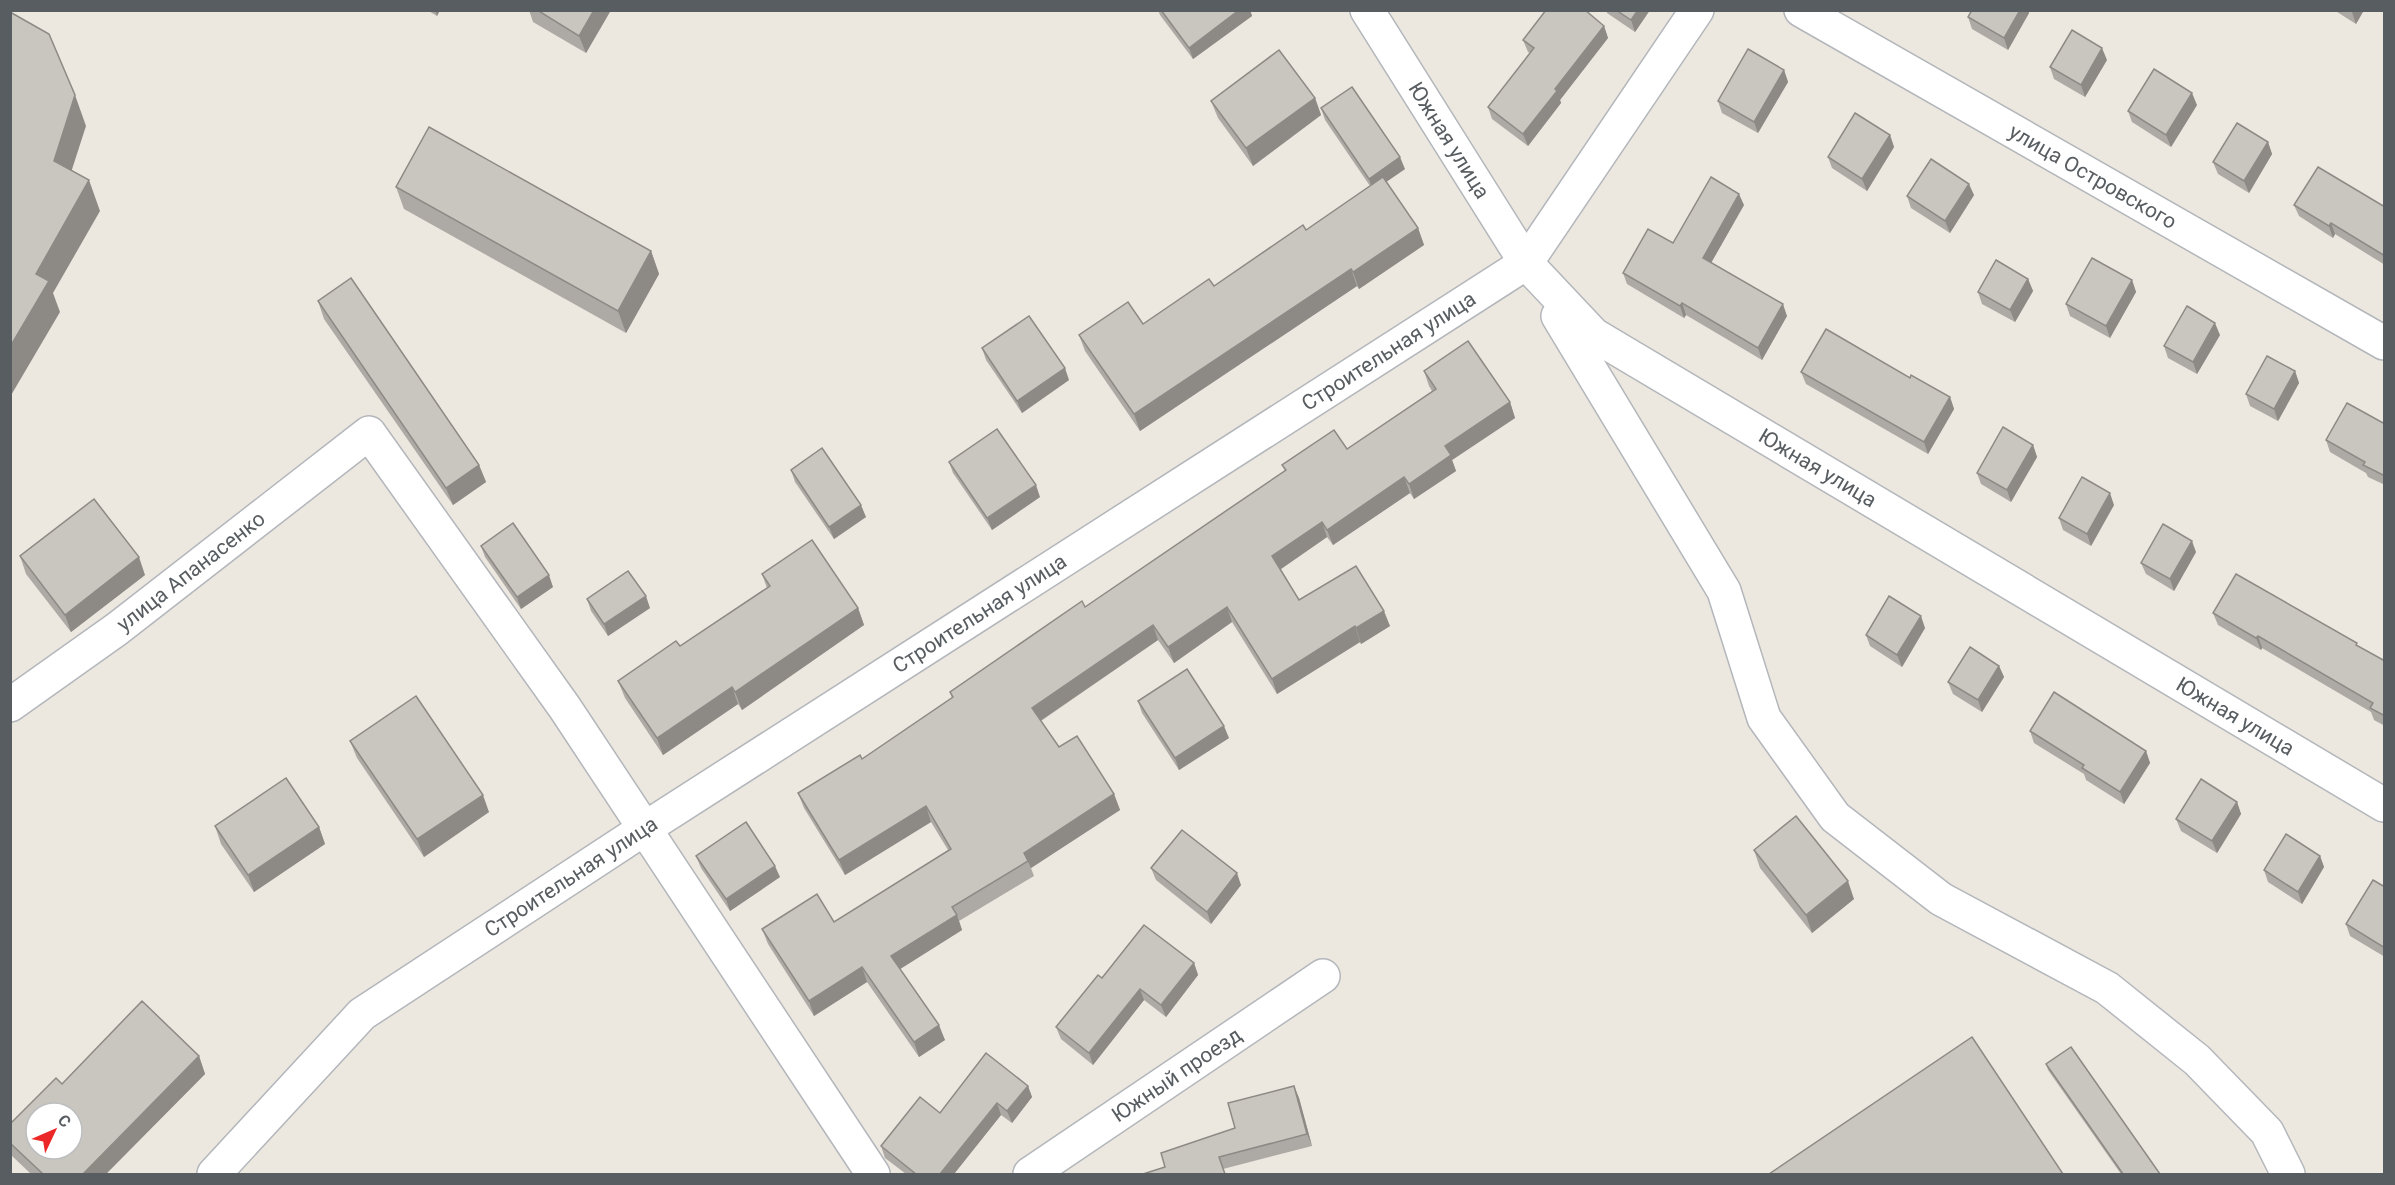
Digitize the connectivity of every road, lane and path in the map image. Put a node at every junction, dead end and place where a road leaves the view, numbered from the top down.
1 (1367, 10) edge
2 (1697, 10) edge
3 (1801, 10) edge
4 (1526, 263) junction
5 (2385, 343) edge
6 (10, 705) edge
7 (2385, 805) edge
8 (644, 829) junction
9 (1323, 976) dead end
10 (214, 1174) edge
11 (873, 1174) edge
12 (1030, 1174) edge
13 (2288, 1174) edge

1 - 4 street, Южная улица
2 - 4 street, Строительная улица
3 - 5 street, улица Островского
4 - 7 street, Южная улица
4 - 8 street, Строительная улица
4 - 13 street
6 - 8 street, улица Апанасенко
8 - 10 street, Строительная улица
8 - 11 street
9 - 12 street, Южный проезд

